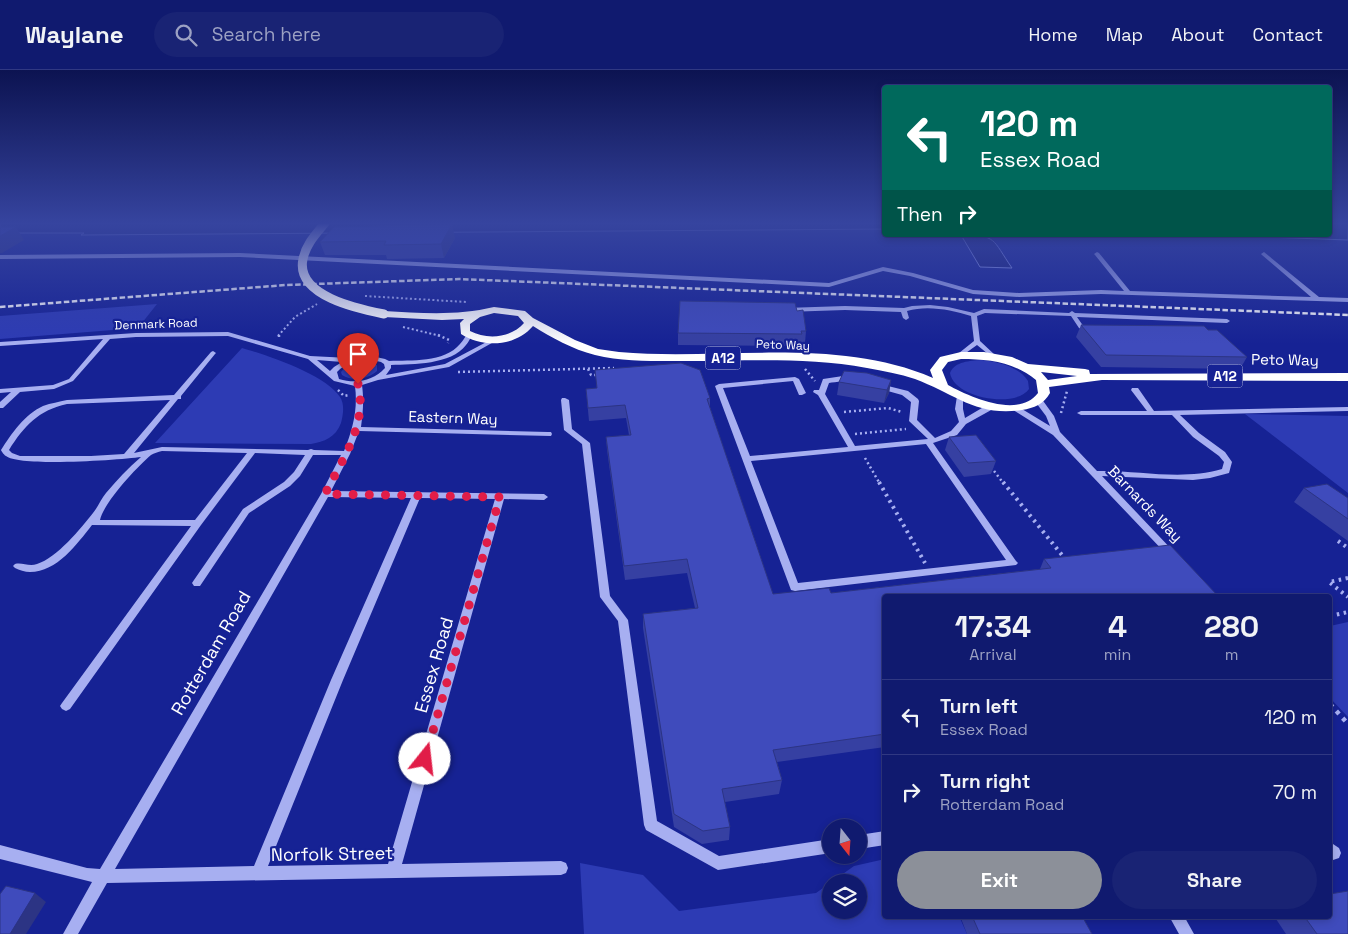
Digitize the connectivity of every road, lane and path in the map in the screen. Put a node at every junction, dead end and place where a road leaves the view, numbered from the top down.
1 (301, 263) edge
2 (403, 263) edge
3 (1105, 263) edge
4 (1275, 263) edge
5 (1128, 292) junction
6 (1317, 299) junction
7 (1348, 300) edge
8 (776, 310) edge
9 (904, 310) junction
10 (1072, 313) junction
11 (384, 314) junction
12 (476, 315) junction
13 (974, 315) junction
14 (906, 318) dead end
15 (1180, 318) junction
16 (529, 320) junction
17 (1227, 321) dead end
18 (1081, 327) edge
19 (1190, 330) edge
20 (466, 331) junction
21 (513, 336) junction
22 (108, 337) junction
23 (496, 339) junction
24 (565, 340) junction
25 (977, 342) junction
26 (0, 344) edge
27 (213, 353) dead end
28 (961, 354) junction
29 (993, 356) junction
30 (310, 358) junction
31 (349, 360) junction
32 (387, 363) junction
33 (800, 365) dead end
34 (938, 365) junction
35 (810, 366) dead end
36 (882, 367) junction
37 (1026, 367) junction
38 (616, 368) edge
39 (588, 369) junction
40 (454, 372) dead end
41 (809, 372) dead end
42 (599, 375) edge
43 (1102, 376) junction
44 (333, 377) junction
45 (1348, 377) edge
46 (376, 378) junction
47 (861, 382) edge
48 (870, 384) edge
49 (1044, 384) junction
50 (942, 386) junction
51 (335, 387) dead end
52 (359, 388) junction
53 (18, 390) junction
54 (1135, 390) dead end
55 (0, 391) edge
56 (820, 392) junction
57 (802, 393) dead end
58 (178, 397) junction
59 (960, 398) junction
60 (565, 400) dead end
61 (1038, 400) junction
62 (0, 406) edge
63 (990, 407) junction
64 (1014, 408) junction
65 (1348, 409) edge
66 (1174, 412) junction
67 (1081, 413) dead end
68 (1154, 413) junction
69 (914, 416) junction
70 (842, 418) dead end
71 (962, 422) junction
72 (918, 424) junction
73 (357, 429) junction
74 (1056, 433) junction
75 (548, 434) dead end
76 (856, 440) dead end
77 (931, 441) junction
78 (877, 447) junction
79 (853, 449) junction
80 (253, 451) junction
81 (311, 451) junction
82 (346, 452) junction
83 (149, 453) junction
84 (127, 456) junction
85 (747, 459) junction
86 (989, 464) edge
87 (1094, 474) junction
88 (325, 494) junction
89 (417, 495) junction
90 (500, 497) junction
91 (544, 497) dead end
92 (94, 517) junction
93 (198, 523) junction
94 (1338, 541) dead end
95 (1348, 548) edge
96 (1177, 560) edge
97 (1068, 563) edge
98 (18, 566) dead end
99 (930, 572) junction
100 (1348, 578) edge
101 (197, 583) dead end
102 (1348, 597) edge
103 (1348, 612) edge
104 (1332, 616) edge
105 (66, 706) dead end
106 (1332, 706) edge
107 (1348, 724) edge
108 (882, 838) edge
109 (868, 841) edge
110 (822, 847) edge
111 (0, 852) edge
112 (561, 868) dead end
113 (393, 872) junction
114 (258, 874) junction
115 (103, 876) junction
116 (1178, 919) edge
117 (70, 934) edge
118 (1187, 934) edge

1 - 11 highway, bridge
2 - 5 street
3 - 5 street
4 - 6 street
5 - 6 street
6 - 7 street
8 - 9 street
9 - 13 street
9 - 14 street
10 - 13 street
10 - 15 street
10 - 18 street
11 - 12 highway, Peto Way
11 - 20 highway, Peto Way
12 - 16 highway, Peto Way
12 - 20 highway
13 - 25 street
15 - 17 street
15 - 19 street
16 - 21 highway
16 - 24 highway, Peto Way / A12
20 - 23 highway, Peto Way
20 - 32 street
21 - 23 highway, Peto Way
21 - 24 highway, Peto Way / A12
22 - 26 street, Denmark Road
22 - 30 street, Denmark Road
22 - 53 street
23 - 46 street
24 - 36 highway, Peto Way / A12
25 - 28 street
25 - 29 street
27 - 58 street
28 - 29 highway
28 - 34 highway
29 - 37 highway
30 - 31 street, Denmark Road
30 - 44 street, Denmark Road
31 - 32 street, Denmark Road
31 - 44 street
32 - 46 street
33 - 35 path
34 - 36 highway, Peto Way / A12
34 - 50 highway
36 - 50 highway, Peto Way / A12
37 - 43 highway, Peto Way / A12
37 - 49 highway
38 - 39 path
39 - 40 path
39 - 42 path
41 - 56 path
43 - 45 highway, Peto Way / A12
43 - 49 highway, Peto Way / A12
44 - 52 street
46 - 52 street
47 - 56 street
48 - 69 street
49 - 61 highway
50 - 59 highway, Peto Way
51 - 52 path
52 - 73 street, Rotterdam Road
53 - 55 street
53 - 62 street
54 - 68 street
56 - 79 street
57 - 85 street
58 - 84 street
58 - 84 street
59 - 63 highway, Peto Way
59 - 71 street
60 - 110 street
61 - 64 highway
61 - 74 street, Barnards Way
63 - 64 highway, Peto Way
63 - 71 street
64 - 74 street, Barnards Way
65 - 66 street
66 - 68 street
66 - 87 street
67 - 68 street
69 - 70 path
69 - 72 street
71 - 77 street
72 - 76 path
72 - 77 street
73 - 75 street, Eastern Way
73 - 82 street, Rotterdam Road
74 - 87 street, Barnards Way
77 - 78 street
77 - 99 street
78 - 79 street
78 - 99 path
79 - 85 street
80 - 81 street
80 - 83 street
80 - 93 street
81 - 82 street
81 - 101 street
82 - 88 street, Rotterdam Road
83 - 84 street
83 - 92 street
85 - 99 street
86 - 97 path
87 - 96 street, Barnards Way
88 - 89 street
88 - 115 street, Rotterdam Road
89 - 90 street
89 - 114 street
90 - 91 street
90 - 113 street, Essex Road
92 - 93 street
92 - 98 street
93 - 105 street
94 - 95 path
100 - 102 path
103 - 104 path
106 - 107 path
108 - 109 street
111 - 115 street, Norfolk Street
112 - 113 street, Norfolk Street
113 - 114 street, Norfolk Street
114 - 115 street, Norfolk Street
115 - 117 street, Rotterdam Road
116 - 118 street

